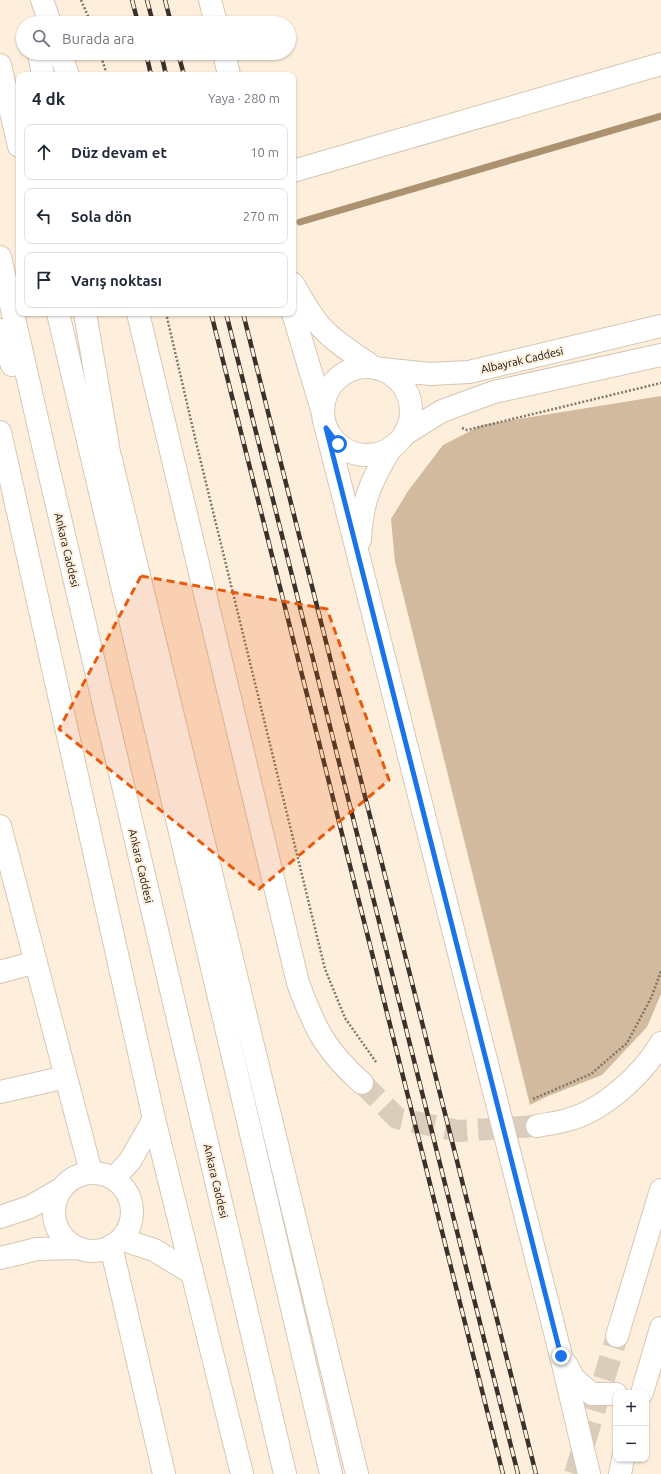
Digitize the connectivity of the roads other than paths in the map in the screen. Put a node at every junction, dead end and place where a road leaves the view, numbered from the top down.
1 (30, 0) edge
2 (42, 0) edge
3 (210, 0) edge
4 (33, 16) edge
5 (48, 16) edge
6 (214, 16) edge
7 (40, 60) edge
8 (63, 60) edge
9 (226, 60) edge
10 (661, 64) edge
11 (0, 65) edge
12 (42, 72) edge
13 (67, 72) edge
14 (228, 72) edge
15 (16, 133) edge
16 (296, 170) edge
17 (0, 257) edge
18 (296, 289) edge
19 (59, 316) edge
20 (86, 316) edge
21 (139, 316) edge
22 (294, 316) edge
23 (661, 326) edge
24 (0, 330) edge
25 (661, 355) edge
26 (378, 369) junction
27 (324, 420) junction
28 (0, 432) edge
29 (398, 441) junction
30 (48, 467) junction
31 (358, 559) junction
32 (0, 826) edge
33 (4, 860) edge
34 (36, 962) junction
35 (0, 972) edge
36 (661, 1043) edge
37 (66, 1076) junction
38 (362, 1083) tunnel mouth
39 (0, 1092) edge
40 (154, 1119) junction
41 (537, 1126) tunnel mouth
42 (91, 1172) junction
43 (114, 1178) junction
44 (61, 1189) junction
45 (661, 1190) edge
46 (0, 1217) edge
47 (116, 1243) junction
48 (77, 1248) junction
49 (0, 1258) edge
50 (192, 1273) junction
51 (661, 1328) edge
52 (617, 1336) tunnel mouth
53 (561, 1356) junction
54 (648, 1370) junction
55 (629, 1390) edge
56 (643, 1390) edge
57 (613, 1394) edge
58 (622, 1462) edge
59 (164, 1474) edge
60 (242, 1474) edge
61 (285, 1474) edge
62 (331, 1474) edge
63 (357, 1474) edge
64 (589, 1474) edge
65 (620, 1474) edge

1 - 4 main road
2 - 5 main road
3 - 6 main road
7 - 12 main road
8 - 13 main road
9 - 14 main road
10 - 16 main road
11 - 15 main road
17 - 30 main road, Ankara Caddesi
18 - 26 main road
19 - 62 main road
20 - 63 main road
21 - 38 main road
22 - 27 main road
23 - 26 main road, Albayrak Caddesi
24 - 30 main road
25 - 29 main road
26 - 27 main road
26 - 29 main road
27 - 29 main road
27 - 31 main road
28 - 40 main road
29 - 31 main road
30 - 61 main road, Ankara Caddesi
31 - 53 main road
32 - 33 main road
33 - 34 main road
34 - 35 main road
34 - 37 main road
36 - 41 main road
37 - 39 main road
37 - 42 main road
40 - 43 main road
40 - 50 main road
42 - 43 main road
42 - 44 main road
43 - 47 main road
44 - 46 main road
44 - 48 main road
45 - 52 main road
47 - 48 main road
47 - 50 main road
47 - 59 main road
48 - 49 main road
50 - 60 main road
51 - 54 main road
53 - 57 main road
53 - 64 main road
54 - 55 main road
54 - 56 main road
58 - 65 main road

